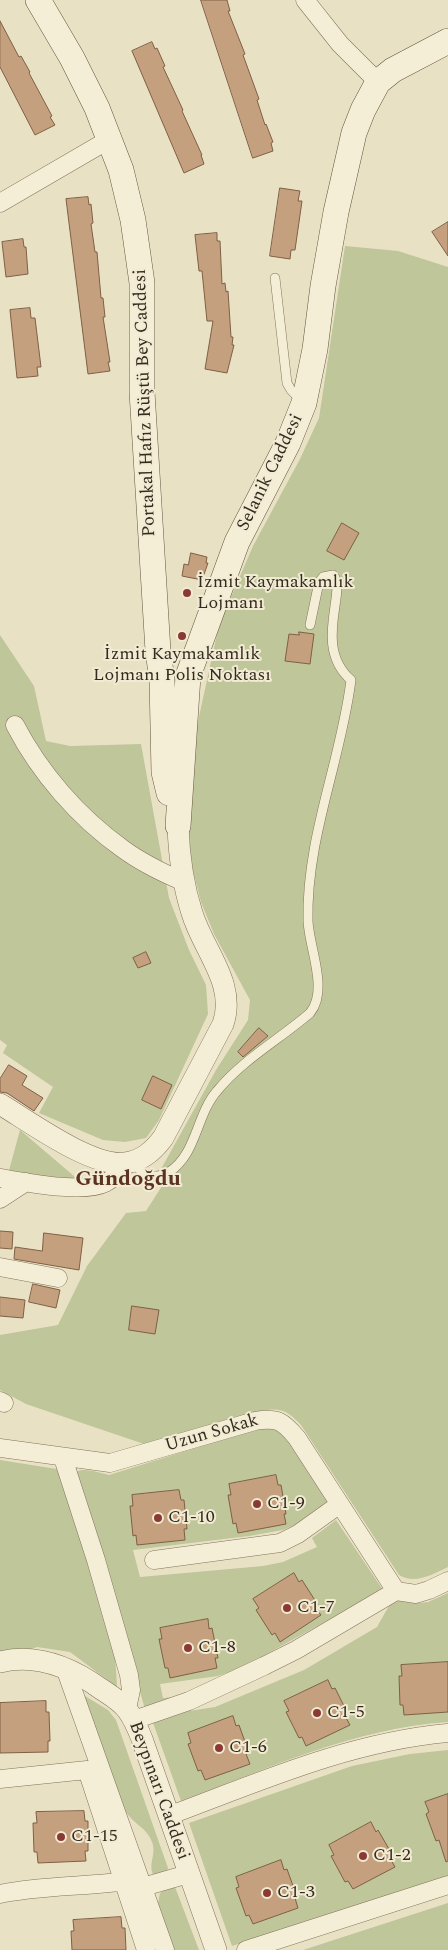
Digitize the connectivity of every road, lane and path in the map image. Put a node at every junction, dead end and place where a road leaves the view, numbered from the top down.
1 (305, 0) edge
2 (40, 2) edge
3 (448, 41) edge
4 (378, 82) junction
5 (110, 138) junction
6 (0, 203) edge
7 (275, 278) dead end
8 (304, 403) junction
9 (310, 625) dead end
10 (15, 725) dead end
11 (178, 826) junction
12 (184, 882) junction
13 (0, 1104) edge
14 (128, 1162) junction
15 (0, 1178) edge
16 (26, 1182) junction
17 (0, 1199) edge
18 (0, 1267) edge
19 (58, 1278) dead end
20 (0, 1448) edge
21 (63, 1458) junction
22 (340, 1504) junction
23 (154, 1560) dead end
24 (448, 1581) edge
25 (396, 1591) junction
26 (0, 1662) edge
27 (65, 1668) junction
28 (130, 1714) junction
29 (447, 1733) edge
30 (0, 1779) edge
31 (168, 1816) junction
32 (188, 1874) junction
33 (135, 1883) junction
34 (448, 1886) edge
35 (0, 1894) edge
36 (146, 1950) edge
37 (165, 1950) edge
38 (216, 1950) edge
39 (246, 1950) edge

1 - 4 street
2 - 5 main road, Portakal Hafız Rüştü Bey Caddesi
3 - 4 main road, Selanik Caddesi
4 - 8 main road, Selanik Caddesi
5 - 6 street
5 - 11 main road, Portakal Hafız Rüştü Bey Caddesi
7 - 8 lane
8 - 11 main road, Selanik Caddesi
9 - 14 lane
10 - 12 street
11 - 12 street
12 - 14 street
13 - 14 street
14 - 16 street
15 - 16 street
16 - 17 street
18 - 19 street
20 - 21 street, Uzun Sokak
21 - 22 street, Uzun Sokak
21 - 28 street, Beypınarı Caddesi
22 - 23 street
22 - 25 street, Uzun Sokak
24 - 25 street
25 - 28 street
26 - 27 street
27 - 28 street
27 - 33 street
28 - 31 street, Beypınarı Caddesi
29 - 31 street
30 - 33 street
31 - 32 street, Beypınarı Caddesi
32 - 33 street
32 - 38 street, Beypınarı Caddesi
33 - 35 street
33 - 36 street
33 - 37 street
34 - 39 street

